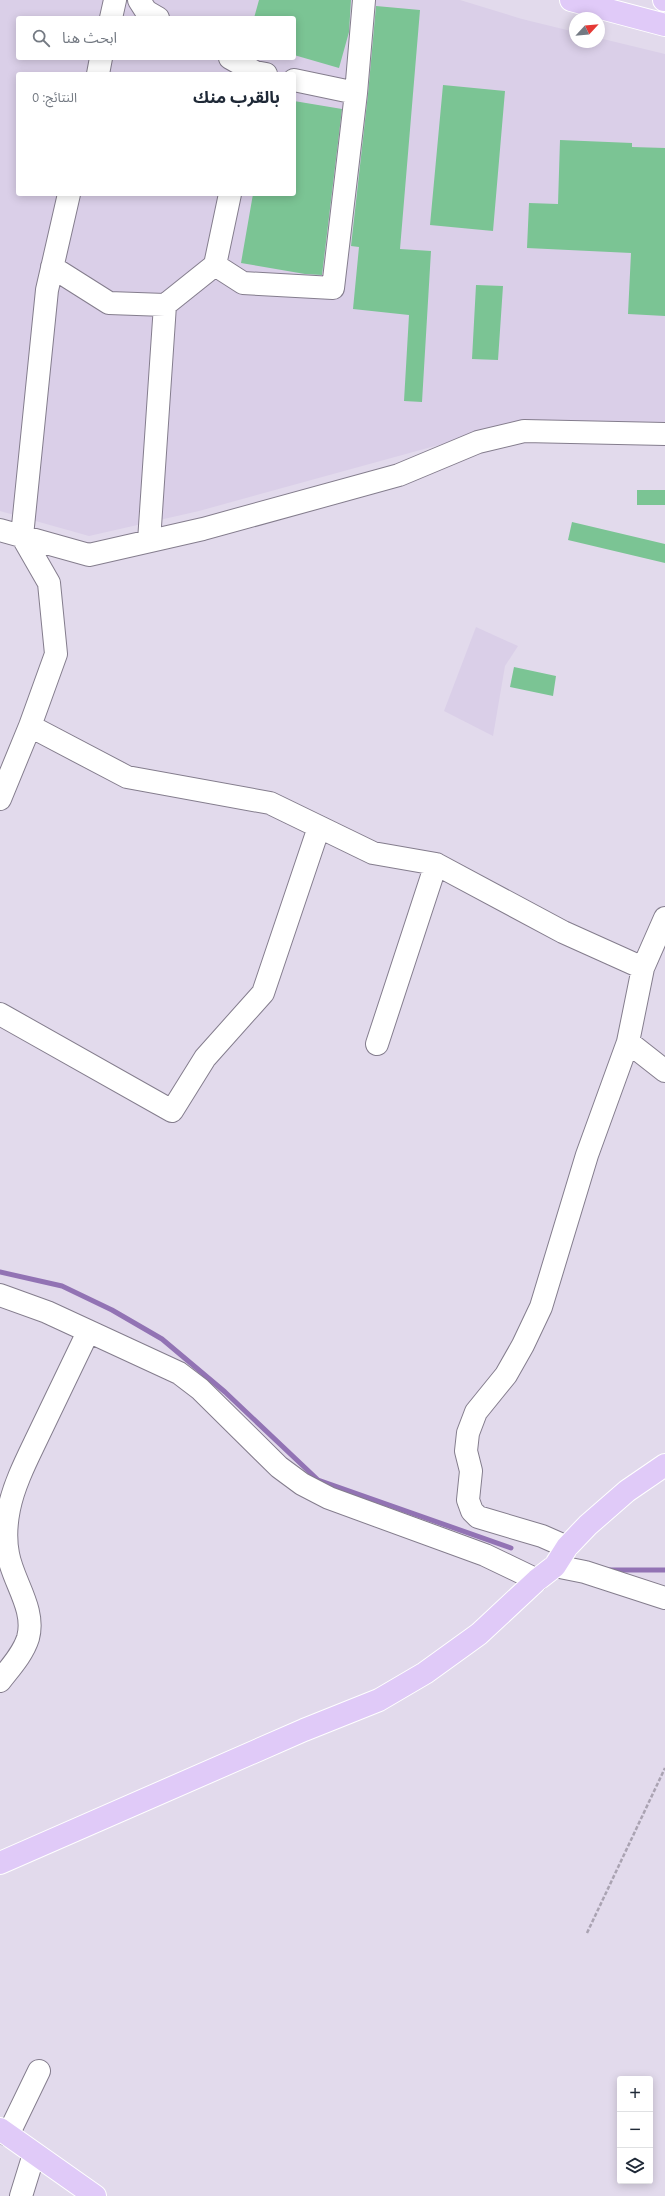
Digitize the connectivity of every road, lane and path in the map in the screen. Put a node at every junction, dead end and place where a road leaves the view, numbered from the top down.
1 (115, 0) edge
2 (139, 0) edge
3 (364, 0) edge
4 (571, 0) edge
5 (111, 16) edge
6 (155, 16) edge
7 (665, 25) edge
8 (101, 60) edge
9 (234, 60) edge
10 (98, 72) edge
11 (256, 72) edge
12 (296, 80) edge
13 (356, 93) junction
14 (69, 196) edge
15 (230, 196) edge
16 (215, 265) junction
17 (52, 267) junction
18 (165, 305) junction
19 (665, 434) edge
20 (0, 530) edge
21 (22, 536) junction
22 (149, 541) junction
23 (30, 726) junction
24 (0, 799) edge
25 (319, 827) junction
26 (436, 864) junction
27 (665, 918) edge
28 (642, 968) junction
29 (0, 1014) edge
30 (628, 1042) junction
31 (377, 1044) dead end
32 (665, 1071) edge
33 (0, 1295) edge
34 (88, 1332) junction
35 (665, 1465) edge
36 (567, 1547) junction
37 (555, 1566) junction
38 (537, 1580) junction
39 (665, 1598) edge
40 (0, 1681) edge
41 (665, 1768) edge
42 (0, 1863) edge
43 (586, 1934) dead end
44 (39, 2071) dead end
45 (4, 2132) edge
46 (34, 2154) junction
47 (21, 2196) edge
48 (95, 2196) edge

1 - 5 street
2 - 6 street
3 - 13 street
4 - 7 main road
8 - 10 street
9 - 11 street
12 - 13 street
13 - 16 street
14 - 17 street
15 - 16 street
16 - 18 street
17 - 18 street
17 - 21 street
18 - 22 street
19 - 22 street
20 - 21 street
21 - 22 street
21 - 23 street
23 - 24 street
23 - 25 street
25 - 26 street
25 - 29 street
26 - 28 street
26 - 31 street
27 - 28 street
28 - 30 street
30 - 32 street
30 - 36 street
33 - 34 street
34 - 38 street
34 - 40 street
35 - 36 main road
36 - 37 main road
37 - 38 main road
37 - 39 street
38 - 42 main road
41 - 43 path
44 - 45 street
45 - 46 main road
46 - 47 street
46 - 48 main road

